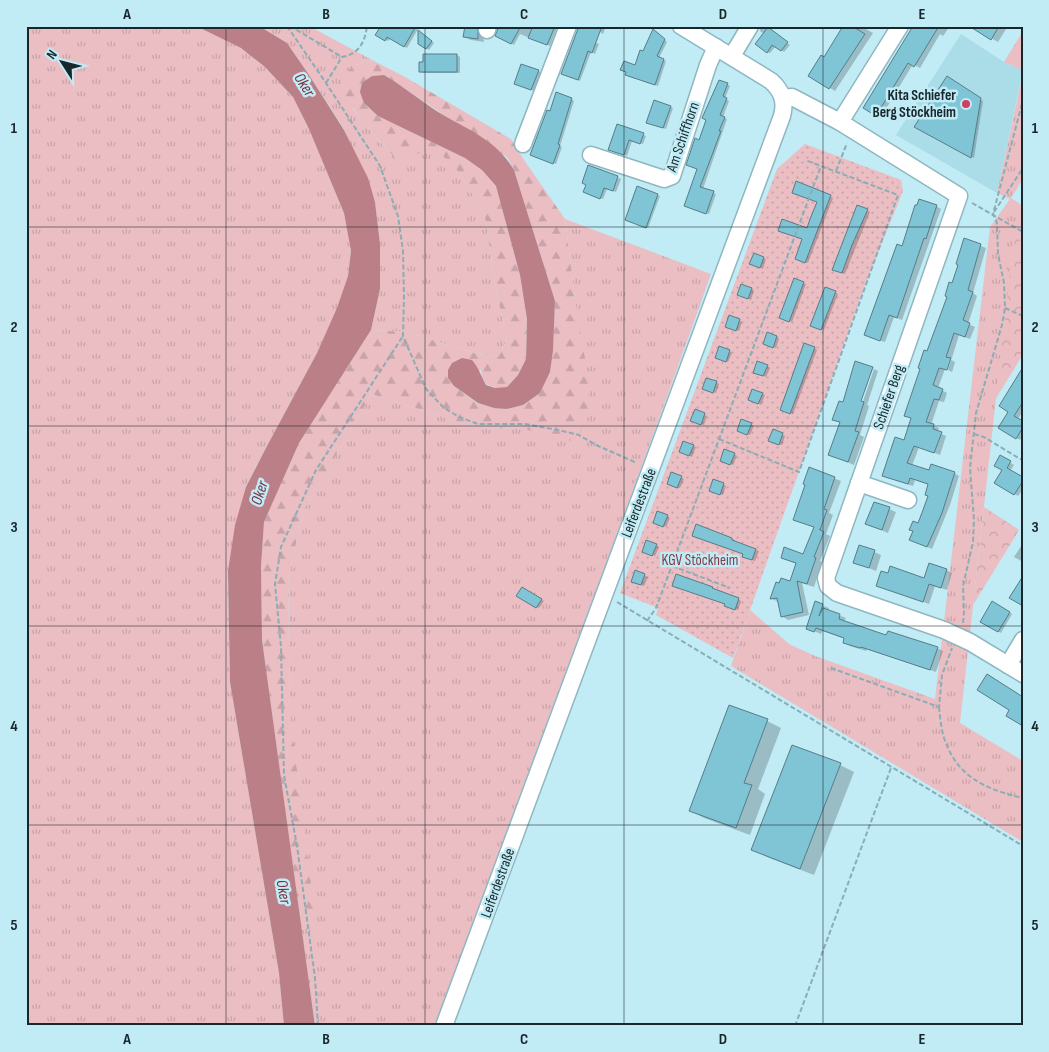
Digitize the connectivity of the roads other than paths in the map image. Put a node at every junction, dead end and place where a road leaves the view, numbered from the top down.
1 (568, 26) edge
2 (681, 26) edge
3 (750, 26) edge
4 (900, 26) edge
5 (716, 47) junction
6 (732, 56) junction
7 (783, 98) junction
8 (846, 126) junction
9 (523, 144) dead end
10 (591, 155) dead end
11 (859, 483) junction
12 (908, 500) dead end
13 (1023, 640) edge
14 (1008, 665) junction
15 (1023, 674) edge
16 (444, 1026) edge

1 - 9 street
2 - 5 street
3 - 6 street
4 - 8 street
5 - 6 street
5 - 10 street, Am Schiffhorn
6 - 7 street
7 - 8 street
7 - 16 street, Leiferdestraße
8 - 11 street, Schiefer Berg
11 - 12 street
11 - 14 street, Schiefer Berg
13 - 14 street
14 - 15 street, Schiefer Berg

